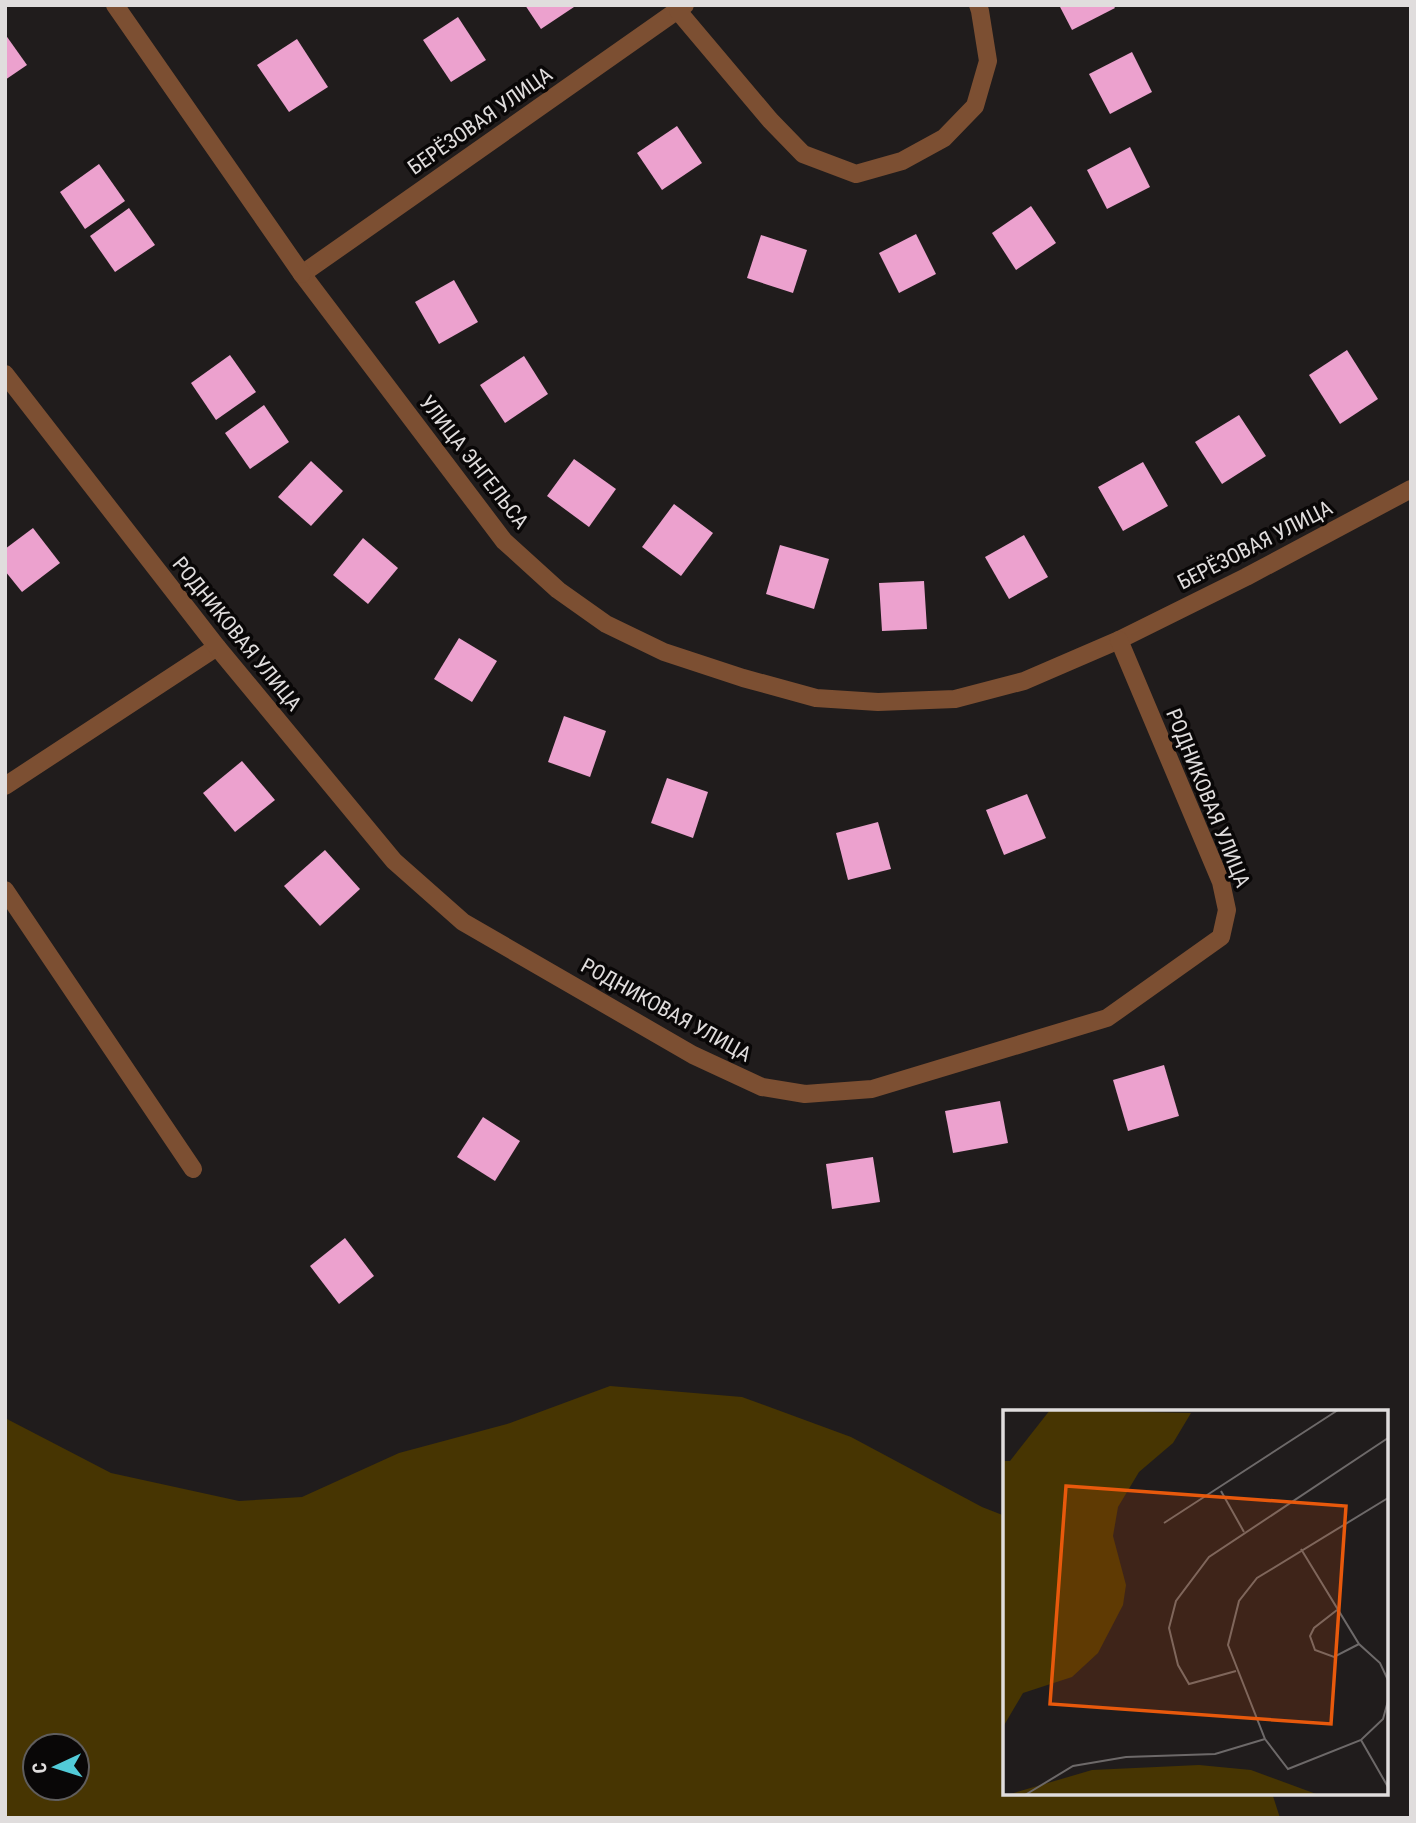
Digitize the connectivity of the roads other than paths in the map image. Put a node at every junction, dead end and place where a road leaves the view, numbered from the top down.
1 (115, 5) edge
2 (978, 5) edge
3 (682, 8) edge
4 (302, 274) junction
5 (5, 374) edge
6 (1411, 489) edge
7 (1119, 640) junction
8 (217, 647) junction
9 (5, 786) edge
10 (5, 890) edge
11 (193, 1169) dead end

1 - 4 street, УЛИЦА ЭНГЕЛЬСА
2 - 3 street
3 - 4 street, БЕРЁЗОВАЯ УЛИЦА
4 - 7 street, УЛИЦА ЭНГЕЛЬСА
5 - 8 street, РОДНИКОВАЯ УЛИЦА
6 - 7 street, БЕРЁЗОВАЯ УЛИЦА
7 - 8 street, РОДНИКОВАЯ УЛИЦА
8 - 9 street
10 - 11 street

